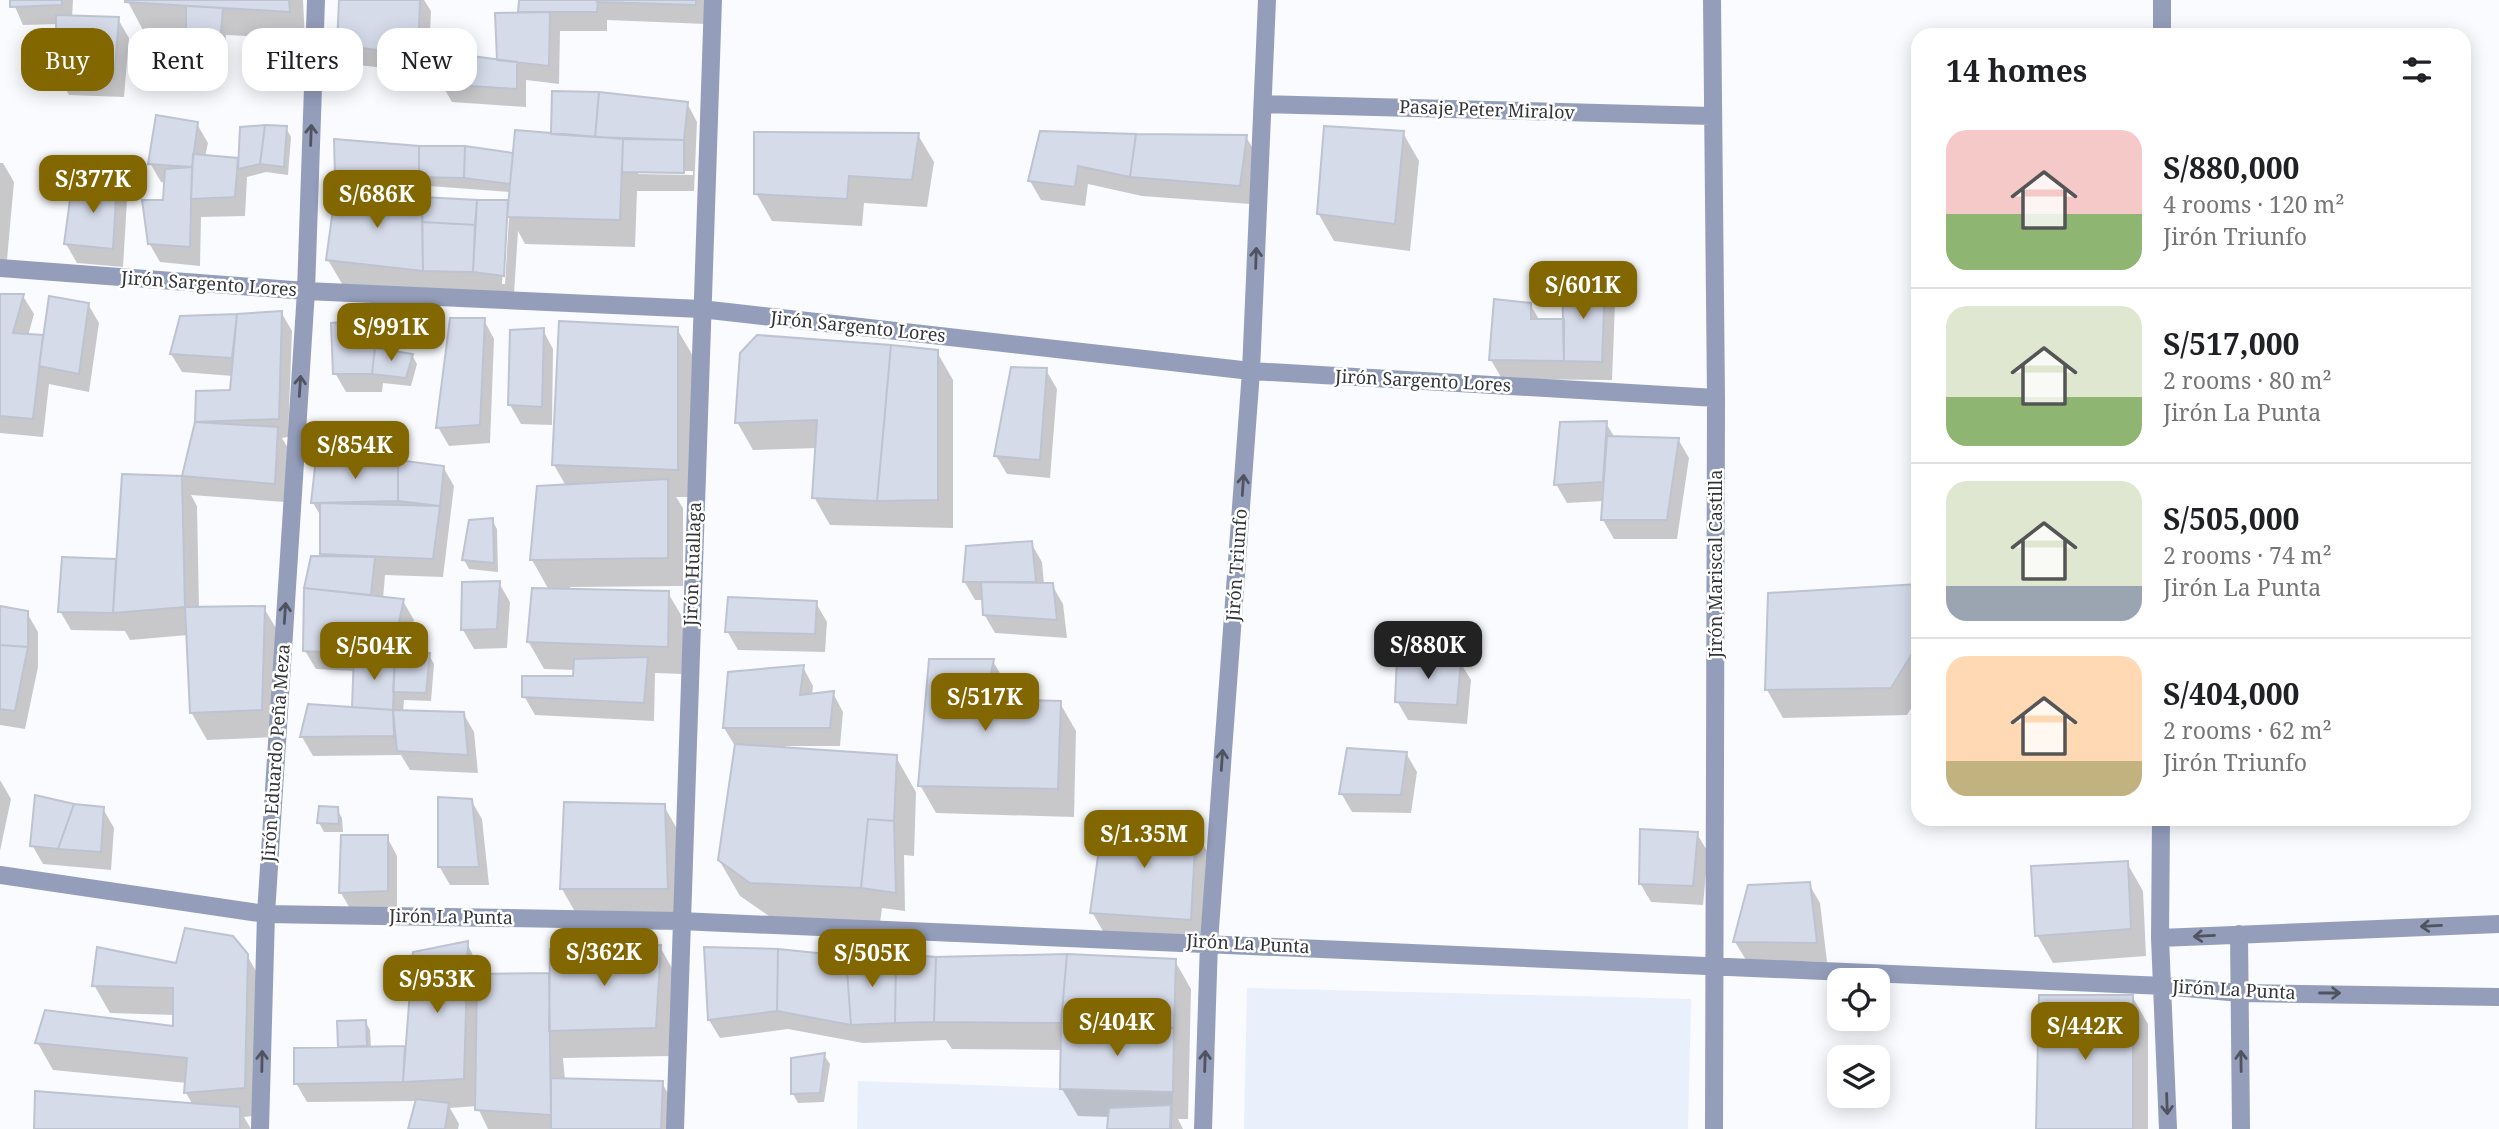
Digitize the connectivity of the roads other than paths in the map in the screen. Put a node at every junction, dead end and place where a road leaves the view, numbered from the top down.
1 (316, 0) edge
2 (713, 0) edge
3 (1267, 0) edge
4 (1712, 0) edge
5 (2162, 0) edge
6 (2162, 28) edge
7 (1263, 104) junction
8 (1712, 116) junction
9 (0, 268) edge
10 (306, 291) junction
11 (701, 309) junction
12 (1251, 371) junction
13 (1716, 398) junction
14 (2161, 826) edge
15 (0, 875) edge
16 (266, 914) junction
17 (680, 921) junction
18 (2499, 925) edge
19 (2239, 934) junction
20 (2160, 938) junction
21 (1209, 942) junction
22 (1716, 966) junction
23 (2164, 986) junction
24 (2240, 993) junction
25 (2499, 996) edge
26 (260, 1129) edge
27 (675, 1129) edge
28 (1203, 1129) edge
29 (1714, 1129) edge
30 (2168, 1129) edge
31 (2241, 1129) edge

10 -> 1 street, Jirón Eduardo Peña Meza
2 - 11 street, Jirón Huallaga
3 - 7 street, Jirón Triunfo
4 - 8 street, Jirón Mariscal Castilla
5 - 6 street
7 - 8 street, Pasaje Peter Miralov
12 -> 7 street, Jirón Triunfo
8 - 13 street, Jirón Mariscal Castilla
9 - 10 street, Jirón Sargento Lores
10 - 11 street, Jirón Sargento Lores
16 -> 10 street, Jirón Eduardo Peña Meza
11 - 12 street, Jirón Sargento Lores
11 - 17 street, Jirón Huallaga
12 - 13 street, Jirón Sargento Lores
21 -> 12 street, Jirón Triunfo
13 - 22 street, Jirón Mariscal Castilla
14 - 20 street
15 - 16 street, Jirón La Punta
16 - 17 street, Jirón La Punta
26 -> 16 street, Jirón Eduardo Peña Meza
17 - 21 street, Jirón La Punta
17 - 27 street, Jirón Huallaga
18 -> 19 street
19 -> 20 street
19 - 24 street
20 - 23 street
21 - 22 street, Jirón La Punta
28 -> 21 street, Jirón Triunfo
22 - 23 street, Jirón La Punta
22 - 29 street, Jirón Mariscal Castilla
23 - 24 street, Jirón La Punta
23 -> 30 street
24 -> 25 street, Jirón La Punta
31 -> 24 street

